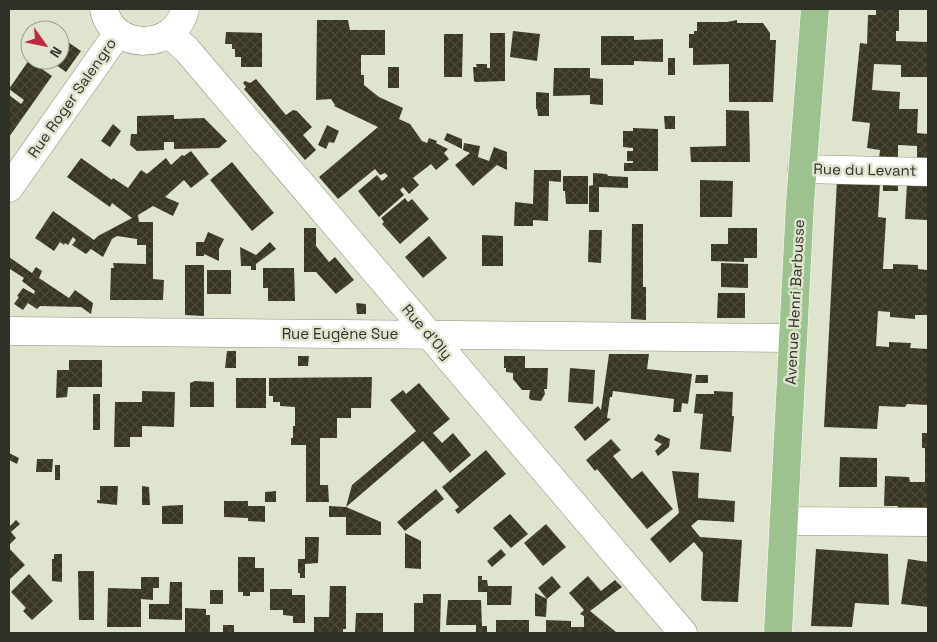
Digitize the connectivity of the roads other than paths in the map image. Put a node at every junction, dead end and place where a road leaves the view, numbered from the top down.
1 (104, 9) edge
2 (185, 9) edge
3 (815, 9) edge
4 (118, 32) junction
5 (169, 34) junction
6 (802, 169) junction
7 (928, 172) edge
8 (9, 188) edge
9 (9, 332) edge
10 (429, 335) junction
11 (792, 338) junction
12 (784, 521) junction
13 (928, 522) edge
14 (683, 633) edge
15 (778, 633) edge

1 - 4 street
2 - 5 street
3 - 6 main road, Avenue Henri Barbusse
4 - 5 street
4 - 8 street, Rue Roger Salengro
5 - 10 street, Rue d'Oly
6 - 7 street, Rue du Levant
6 - 11 main road, Avenue Henri Barbusse
9 - 10 street, Rue Eugène Sue
10 - 11 street, Rue Eugène Sue
10 - 14 street, Rue d'Oly
11 - 12 main road, Avenue Henri Barbusse
12 - 13 street
12 - 15 main road, Avenue Henri Barbusse

